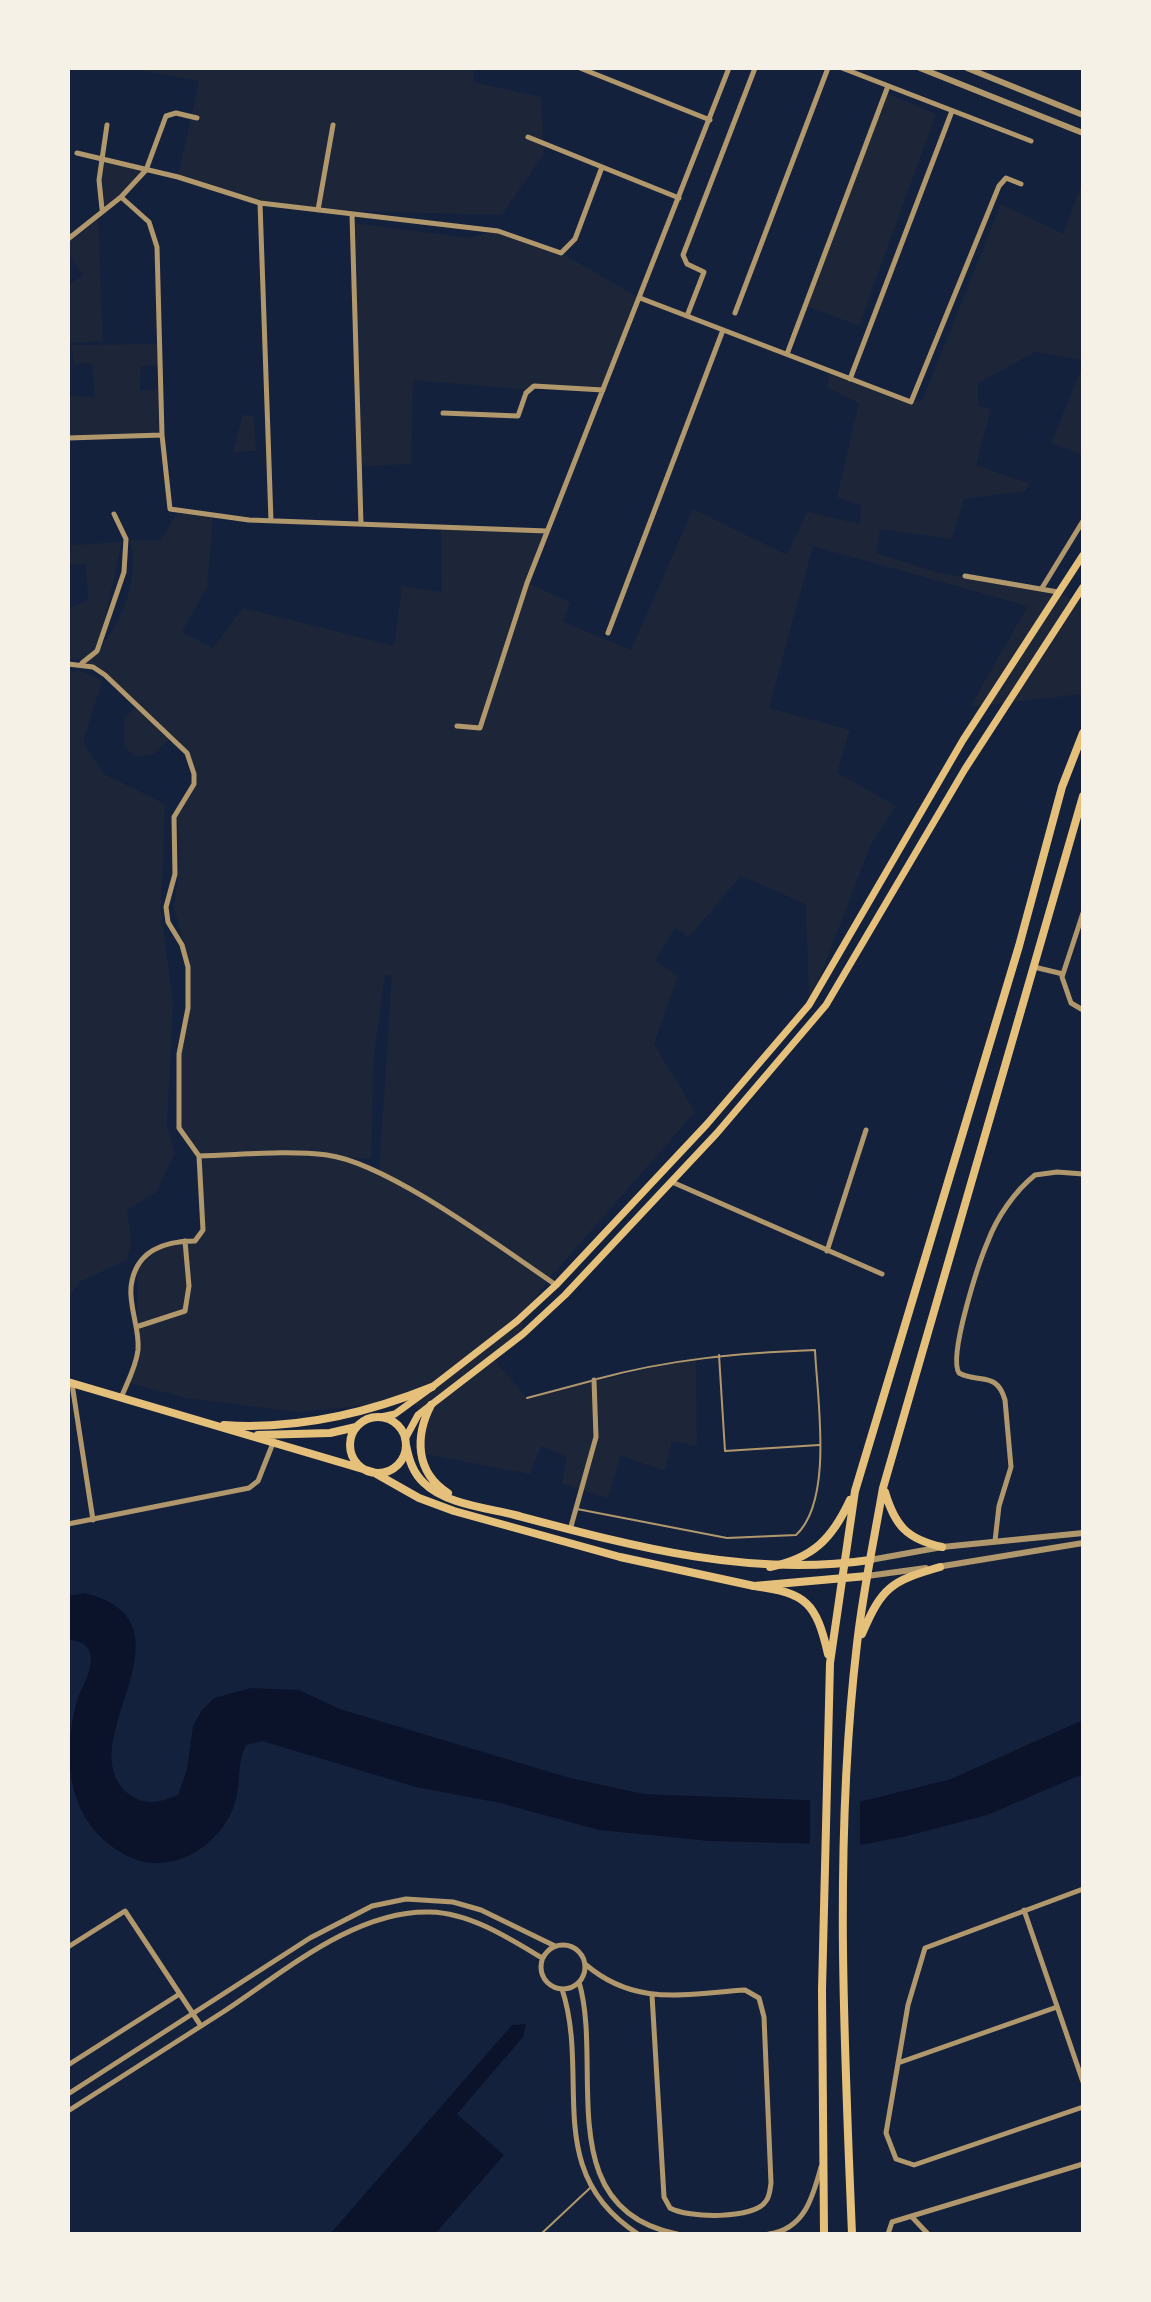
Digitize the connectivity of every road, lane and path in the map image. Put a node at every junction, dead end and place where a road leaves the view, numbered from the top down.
1 (580, 68) edge
2 (729, 68) edge
3 (755, 68) edge
4 (828, 68) edge
5 (842, 68) edge
6 (920, 68) edge
7 (967, 68) edge
8 (888, 86) junction
9 (952, 111) junction
10 (1083, 115) edge
11 (197, 118) dead end
12 (710, 120) junction
13 (107, 125) dead end
14 (333, 125) dead end
15 (1083, 133) edge
16 (528, 137) dead end
17 (1031, 141) dead end
18 (77, 153) dead end
19 (103, 158) junction
20 (602, 167) junction
21 (146, 170) junction
22 (1021, 184) dead end
23 (121, 197) junction
24 (679, 198) junction
25 (260, 203) junction
26 (102, 209) junction
27 (318, 210) junction
28 (352, 215) junction
29 (69, 235) edge
30 (640, 298) junction
31 (735, 313) dead end
32 (687, 316) junction
33 (723, 330) junction
34 (787, 354) junction
35 (850, 379) junction
36 (603, 390) junction
37 (443, 413) dead end
38 (162, 435) junction
39 (68, 438) edge
40 (114, 514) dead end
41 (271, 521) junction
42 (1083, 521) edge
43 (361, 524) junction
44 (547, 531) junction
45 (1083, 555) edge
46 (965, 576) dead end
47 (1083, 587) edge
48 (1042, 588) junction
49 (1058, 592) junction
50 (608, 633) dead end
51 (81, 663) junction
52 (68, 664) edge
53 (457, 726) dead end
54 (1083, 733) edge
55 (1083, 796) edge
56 (1083, 913) edge
57 (1034, 967) junction
58 (1063, 974) junction
59 (1083, 1010) edge
60 (866, 1130) dead end
61 (199, 1156) junction
62 (1083, 1174) edge
63 (672, 1182) junction
64 (185, 1241) junction
65 (827, 1251) junction
66 (882, 1274) dead end
67 (556, 1285) junction
68 (136, 1327) junction
69 (719, 1354) junction
70 (594, 1380) junction
71 (70, 1382) edge
72 (432, 1387) junction
73 (121, 1398) junction
74 (527, 1398) dead end
75 (431, 1405) junction
76 (381, 1417) junction
77 (207, 1424) junction
78 (358, 1426) junction
79 (245, 1435) junction
80 (406, 1442) junction
81 (273, 1443) junction
82 (820, 1445) junction
83 (373, 1472) junction
84 (883, 1488) junction
85 (855, 1491) junction
86 (459, 1500) junction
87 (576, 1509) junction
88 (93, 1520) junction
89 (68, 1524) edge
90 (570, 1530) junction
91 (1083, 1533) edge
92 (995, 1541) junction
93 (1083, 1543) edge
94 (942, 1547) junction
95 (870, 1560) junction
96 (843, 1564) junction
97 (770, 1567) junction
98 (940, 1567) junction
99 (867, 1576) junction
100 (840, 1580) junction
101 (754, 1586) junction
102 (857, 1645) junction
103 (830, 1663) junction
104 (1083, 1889) edge
105 (1024, 1910) junction
106 (555, 1946) junction
107 (68, 1947) edge
108 (542, 1958) junction
109 (585, 1964) junction
110 (579, 1982) junction
111 (562, 1989) junction
112 (179, 1994) junction
113 (652, 1995) junction
114 (1057, 2007) junction
115 (192, 2015) junction
116 (201, 2026) junction
117 (898, 2063) junction
118 (68, 2065) edge
119 (1083, 2082) edge
120 (68, 2094) edge
121 (1083, 2107) edge
122 (68, 2111) edge
123 (823, 2161) junction
124 (1083, 2164) edge
125 (603, 2179) junction
126 (591, 2187) junction
127 (911, 2217) junction
128 (541, 2234) edge
129 (638, 2234) edge
130 (677, 2234) edge
131 (769, 2234) edge
132 (824, 2234) edge
133 (852, 2234) edge
134 (888, 2234) edge
135 (928, 2234) edge

1 - 12 street
2 - 12 street
3 - 32 street
4 - 31 street
5 - 8 street
6 - 15 street
7 - 10 street
8 - 9 street
8 - 34 street
9 - 17 street
9 - 35 street
11 - 21 street
12 - 24 street
13 - 19 street
14 - 27 street
16 - 20 street
18 - 19 street
19 - 21 street
19 - 26 street
20 - 24 street
20 - 28 street
21 - 23 street
21 - 25 street
22 - 35 street
23 - 26 street
23 - 38 street
24 - 30 street
25 - 27 street
25 - 41 street
26 - 29 street
27 - 28 street
28 - 43 street
30 - 32 street
30 - 36 street
32 - 33 street
33 - 34 street
33 - 50 street
34 - 35 street
36 - 37 street
36 - 44 street
38 - 39 street
38 - 41 street
40 - 51 street
41 - 43 street
42 - 48 street
43 - 44 street
44 - 53 street
45 - 49 main road
46 - 48 street
47 - 63 main road
48 - 49 street
49 - 67 main road
51 - 52 street
51 - 61 street
54 - 85 main road
55 - 57 main road
56 - 58 street
57 - 58 street
57 - 84 main road
58 - 59 street
60 - 65 street
61 - 64 street
61 - 67 street
62 - 92 street
63 - 65 street
63 - 75 main road
64 - 68 street
64 - 68 street
65 - 66 street
67 - 72 main road
68 - 73 street
69 - 70 lane
69 - 82 lane
69 - 82 lane
70 - 74 lane
70 - 87 street
71 - 73 main road
71 - 88 street
72 - 76 main road
72 - 77 main road
73 - 77 main road
75 - 80 main road
75 - 86 main road
76 - 78 main road
76 - 80 main road
77 - 79 main road
78 - 79 main road
78 - 83 main road
79 - 81 main road
80 - 83 main road
80 - 86 main road
81 - 83 main road
81 - 88 street
82 - 87 lane
83 - 101 main road
84 - 94 main road
84 - 95 main road
85 - 96 main road
85 - 97 main road
86 - 90 main road
87 - 90 street
88 - 89 street
90 - 97 main road
91 - 92 street
92 - 94 street
93 - 98 street
94 - 95 street
95 - 96 main road
95 - 99 main road
96 - 97 main road
96 - 100 main road
98 - 99 street
98 - 102 main road
99 - 100 main road
99 - 102 main road
100 - 101 main road
100 - 103 main road
101 - 103 main road
102 - 133 main road
103 - 123 main road
104 - 105 street
105 - 114 street
105 - 117 street
106 - 108 street
106 - 109 street
106 - 115 street
107 - 112 street
108 - 111 street
108 - 116 street
109 - 110 street
109 - 113 street
110 - 111 street
110 - 125 street
111 - 126 street
112 - 115 street
112 - 118 street
113 - 113 street
114 - 117 street
114 - 119 street
115 - 116 street
115 - 120 street
116 - 122 street
117 - 121 street
123 - 131 street
123 - 132 main road
124 - 127 street
125 - 126 lane
125 - 130 street
126 - 128 lane
126 - 129 street
127 - 134 street
127 - 135 street

